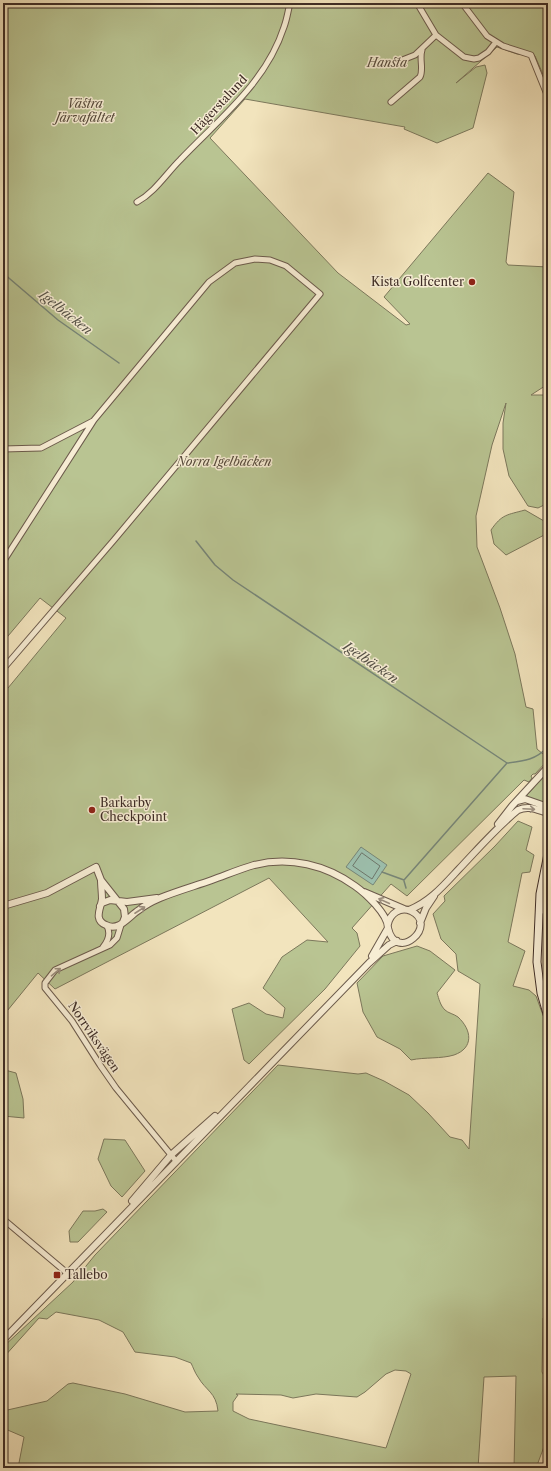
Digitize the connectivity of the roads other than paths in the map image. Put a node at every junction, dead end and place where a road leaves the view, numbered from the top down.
1 (290, 3) edge
2 (417, 3) edge
3 (462, 3) edge
4 (436, 35) junction
5 (496, 42) junction
6 (422, 50) junction
7 (392, 64) dead end
8 (548, 96) edge
9 (390, 102) dead end
10 (137, 202) dead end
11 (94, 420) junction
12 (3, 448) edge
13 (3, 562) edge
14 (3, 669) edge
15 (548, 767) edge
16 (517, 801) junction
17 (548, 807) edge
18 (548, 814) edge
19 (491, 835) junction
20 (548, 854) edge
21 (101, 880) junction
22 (548, 887) edge
23 (362, 892) junction
24 (437, 892) junction
25 (160, 898) junction
26 (118, 902) junction
27 (3, 906) edge
28 (100, 907) junction
29 (407, 910) junction
30 (539, 922) junction
31 (420, 923) junction
32 (121, 925) junction
33 (107, 926) junction
34 (388, 926) junction
35 (397, 941) junction
36 (102, 947) junction
37 (369, 963) junction
38 (548, 1017) edge
39 (246, 1089) junction
40 (209, 1128) junction
41 (171, 1155) junction
42 (176, 1161) junction
43 (149, 1188) junction
44 (4, 1220) edge
45 (106, 1233) junction
46 (67, 1273) junction
47 (3, 1340) edge
48 (548, 1462) edge
49 (546, 1468) edge

1 - 10 street, Hägerstalund
2 - 4 street
3 - 5 street
4 - 5 street
4 - 6 street
5 - 8 street
6 - 7 street
6 - 9 street
11 - 12 street
11 - 13 street
11 - 14 street
15 - 16 street
16 - 17 street
16 - 19 street
19 -> 18 street
19 - 24 street
20 - 30 main road
21 - 26 street, Norrviksvägen
21 - 27 street, Norrviksvägen
21 - 28 street, Norrviksvägen
22 - 30 main road
23 - 25 street, Norrviksvägen
29 -> 23 street, Norrviksvägen
23 - 34 street, Norrviksvägen
24 - 29 street
24 - 31 street
25 - 26 street, Norrviksvägen
32 -> 25 street, Norrviksvägen
26 - 28 street, Norrviksvägen
26 - 32 street, Norrviksvägen
28 - 33 street, Norrviksvägen
29 - 31 street
29 - 34 street
30 - 38 main road
31 - 35 street
32 - 33 street
32 - 36 street, Norrviksvägen
33 - 36 street
34 - 35 street
34 - 37 street
35 - 37 street
41 -> 36 street, Norrviksvägen
37 - 39 street
39 - 40 street
39 - 41 street
40 - 42 street
40 - 43 street
41 - 42 street, Norrviksvägen
41 - 45 street
42 - 43 street
43 - 45 street
44 - 46 street
45 - 46 street
46 - 47 street
48 - 49 main road

